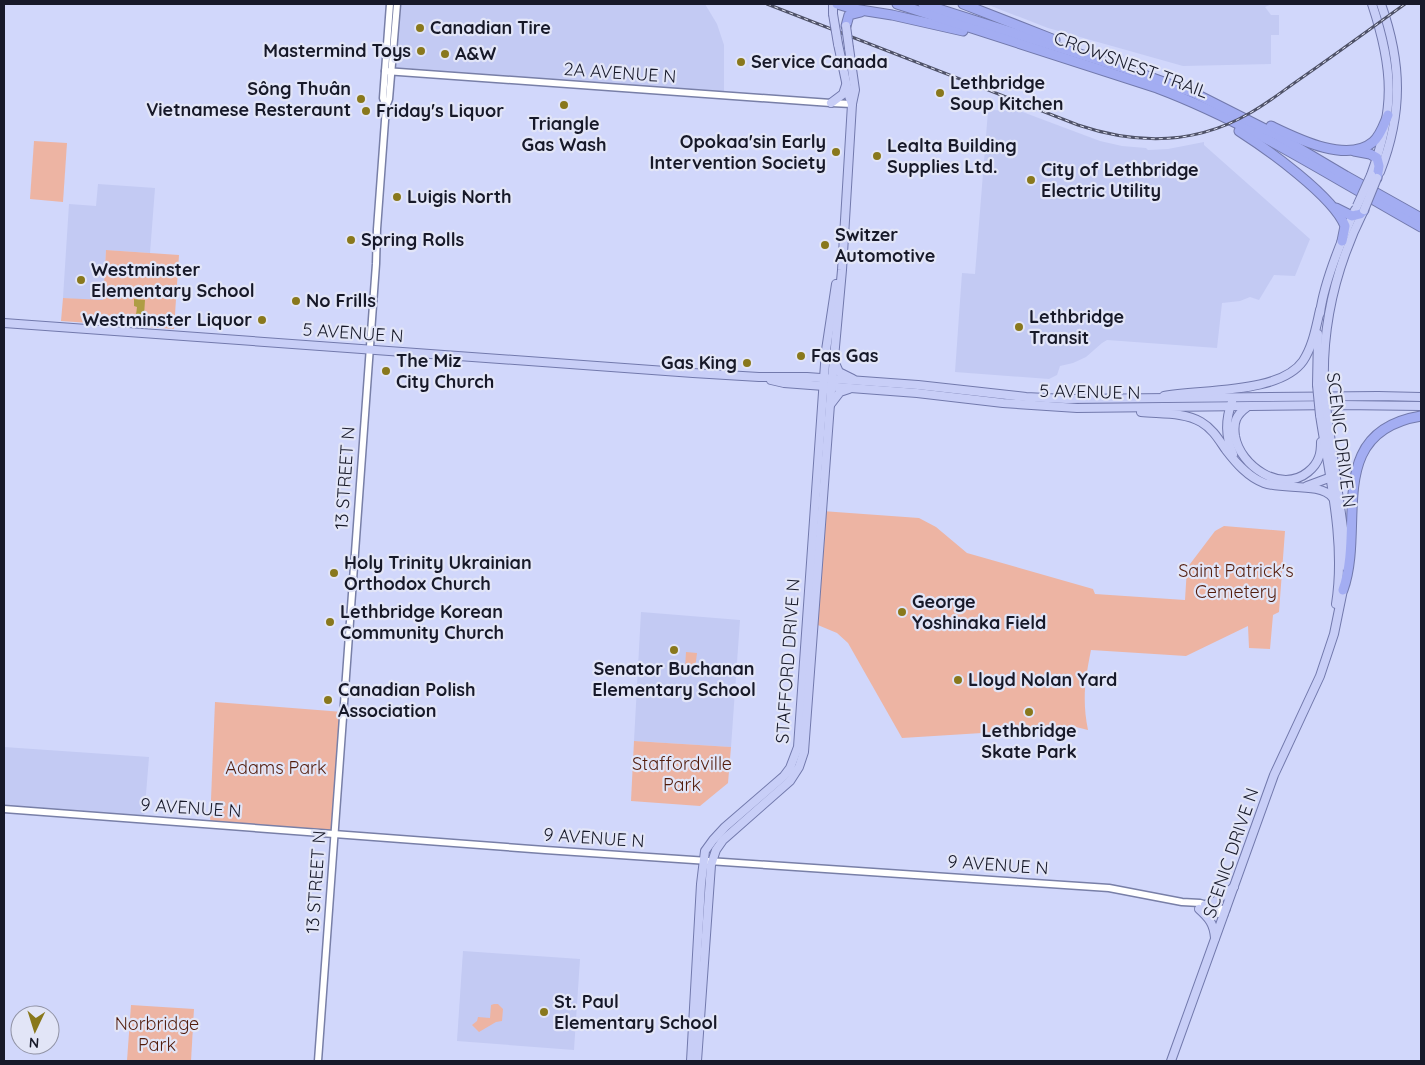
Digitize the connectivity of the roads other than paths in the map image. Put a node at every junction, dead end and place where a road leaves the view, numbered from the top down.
1 (390, 4) edge
2 (397, 4) edge
3 (833, 4) edge
4 (841, 4) edge
5 (897, 4) edge
6 (923, 4) edge
7 (963, 4) edge
8 (1372, 4) edge
9 (1381, 4) edge
10 (866, 11) junction
11 (846, 21) junction
12 (1085, 64) junction
13 (388, 71) junction
14 (1133, 71) junction
15 (846, 83) junction
16 (1157, 88) junction
17 (830, 103) junction
18 (852, 104) junction
19 (1388, 115) junction
20 (1342, 150) junction
21 (1377, 158) junction
22 (1374, 177) junction
23 (1331, 205) junction
24 (1361, 208) junction
25 (1352, 216) junction
26 (1421, 218) edge
27 (1421, 227) edge
28 (1342, 241) junction
29 (1320, 310) junction
30 (4, 323) edge
31 (369, 350) junction
32 (830, 358) junction
33 (759, 377) junction
34 (807, 377) junction
35 (828, 383) junction
36 (855, 385) junction
37 (1321, 385) junction
38 (1234, 398) junction
39 (1421, 398) edge
40 (1138, 400) junction
41 (830, 405) junction
42 (1247, 406) junction
43 (1421, 406) edge
44 (1231, 407) junction
45 (1114, 408) junction
46 (1323, 414) junction
47 (1421, 416) edge
48 (1236, 460) junction
49 (1333, 477) junction
50 (1296, 488) junction
51 (1333, 498) junction
52 (1343, 590) junction
53 (1326, 658) junction
54 (4, 809) edge
55 (334, 834) junction
56 (703, 860) junction
57 (712, 861) junction
58 (1235, 886) junction
59 (1202, 907) junction
60 (1225, 913) junction
61 (1215, 941) junction
62 (318, 1061) edge
63 (692, 1061) edge
64 (697, 1061) edge
65 (1172, 1061) edge

1 - 13 street, 13 STREET N
2 - 13 street, 13 STREET N
3 - 15 main road, STAFFORD DRIVE N, bridge
4 - 10 highway
4 - 11 main road, STAFFORD DRIVE N
5 - 12 highway, CROWSNEST TRAIL
6 - 14 highway, CROWSNEST TRAIL
7 - 14 highway
8 - 19 main road
9 - 22 main road, SCENIC DRIVE N
10 - 11 highway
10 - 12 highway
11 - 18 main road, STAFFORD DRIVE N, bridge
12 - 16 highway, CROWSNEST TRAIL
13 - 17 street, 2A AVENUE N
13 - 31 street, 13 STREET N
14 - 20 highway
14 - 26 highway, CROWSNEST TRAIL
15 - 17 main road
15 - 18 main road, STAFFORD DRIVE N
16 - 23 highway
16 - 27 highway, CROWSNEST TRAIL
17 - 18 street, 2A AVENUE N
18 - 32 main road, STAFFORD DRIVE N
19 - 20 highway
19 - 21 main road
20 - 21 highway
21 - 22 highway
22 - 24 main road, SCENIC DRIVE N, bridge
23 - 25 highway
23 - 28 highway
24 - 25 highway
24 - 37 main road, SCENIC DRIVE N
25 - 28 main road, SCENIC DRIVE N
28 - 29 main road, SCENIC DRIVE N
29 - 37 main road, SCENIC DRIVE N
29 - 40 main road
30 - 31 main road, 5 AVENUE N
31 - 33 main road, 5 AVENUE N
31 - 55 street, 13 STREET N
32 - 34 main road
32 - 35 main road, STAFFORD DRIVE N
32 - 36 main road
33 - 34 main road, 5 AVENUE N
33 - 35 main road, 5 AVENUE N
34 - 35 main road, 5 AVENUE N
35 - 36 main road, 5 AVENUE N
35 - 41 main road, STAFFORD DRIVE N
35 - 56 main road, STAFFORD DRIVE N
36 - 40 main road, 5 AVENUE N
36 - 41 main road
36 - 45 main road, 5 AVENUE N
37 - 46 main road, SCENIC DRIVE N, bridge
38 - 39 main road, 5 AVENUE N
38 - 40 main road, 5 AVENUE N
38 - 44 main road
41 - 57 main road, STAFFORD DRIVE N
42 - 43 main road, 5 AVENUE N
42 - 44 main road, 5 AVENUE N
42 - 46 main road
44 - 45 main road, 5 AVENUE N
44 - 48 main road
45 - 48 main road
46 - 49 main road, SCENIC DRIVE N
47 - 52 highway
48 - 50 main road
49 - 50 main road
49 - 51 main road, SCENIC DRIVE N
49 - 52 main road, SCENIC DRIVE N
50 - 51 main road
51 - 53 main road, SCENIC DRIVE N
52 - 53 main road, SCENIC DRIVE N
53 - 58 main road, SCENIC DRIVE N
54 - 55 street, 9 AVENUE N
55 - 56 street, 9 AVENUE N
55 - 62 street, 13 STREET N
56 - 57 street, 9 AVENUE N
56 - 63 main road, STAFFORD DRIVE N
57 - 59 street, 9 AVENUE N
57 - 64 main road, STAFFORD DRIVE N
58 - 59 main road
58 - 60 main road, SCENIC DRIVE N
59 - 60 street, 9 AVENUE N
59 - 61 main road
60 - 61 main road, SCENIC DRIVE N
61 - 65 main road, SCENIC DRIVE N

